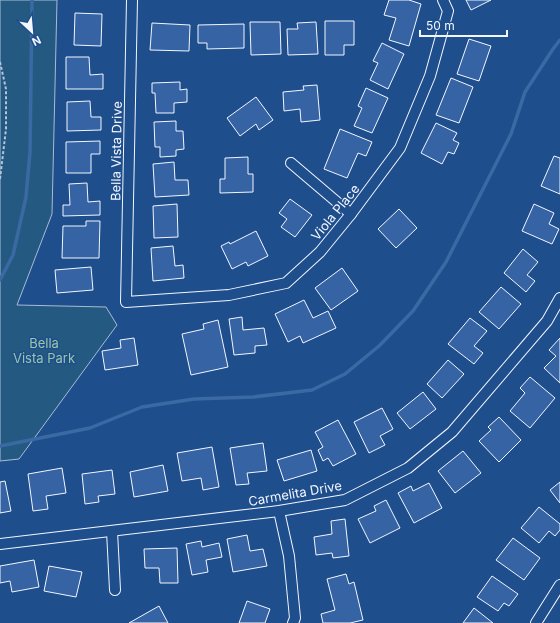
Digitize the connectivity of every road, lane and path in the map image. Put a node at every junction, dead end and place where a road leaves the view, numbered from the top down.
1 (132, 0) edge
2 (443, 0) edge
3 (0, 62) edge
4 (291, 162) dead end
5 (0, 179) edge
6 (351, 214) junction
7 (560, 298) edge
8 (126, 302) joint
9 (279, 511) junction
10 (112, 531) junction
11 (0, 544) edge
12 (560, 585) edge
13 (115, 590) dead end
14 (293, 623) edge
15 (536, 623) edge

1 - 8 street, Bella Vista Drive
2 - 6 street, Viola Place
3 - 5 path
4 - 6 street
6 - 8 street, Viola Place
7 - 9 street, Carmelita Drive
9 - 10 street, Carmelita Drive
9 - 14 street
10 - 11 street, Carmelita Drive
10 - 13 street
12 - 15 street

